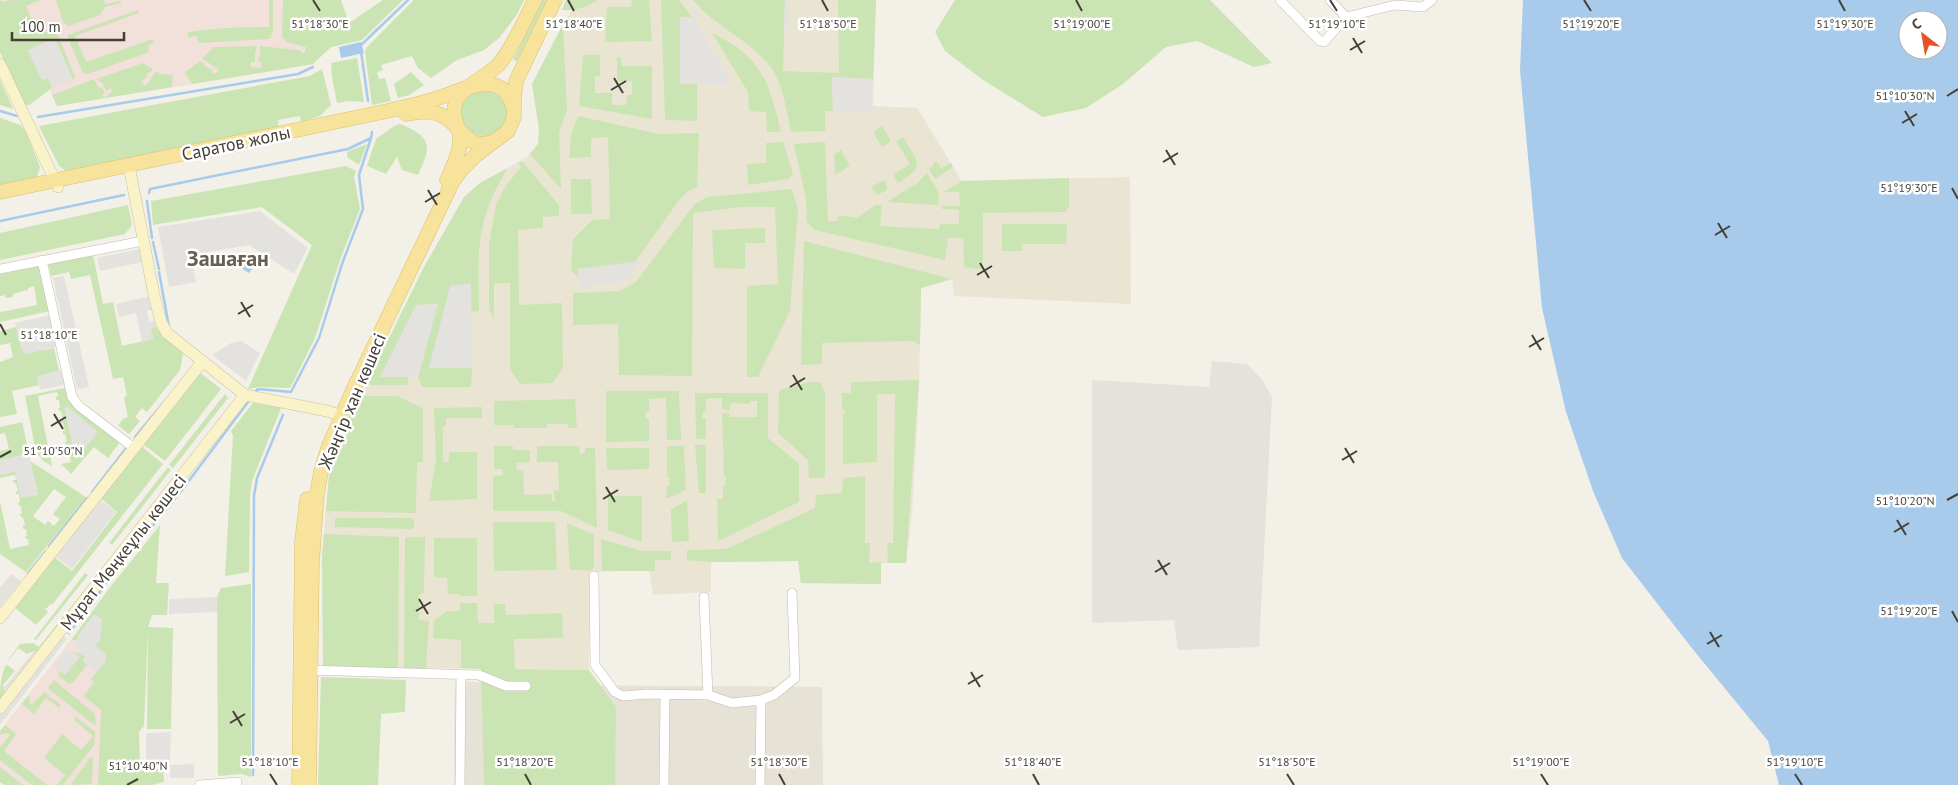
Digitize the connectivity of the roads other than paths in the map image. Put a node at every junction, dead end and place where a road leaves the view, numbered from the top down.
1 (535, 0) edge
2 (555, 0) edge
3 (1280, 0) edge
4 (1330, 0) edge
5 (1432, 0) edge
6 (1346, 17) junction
7 (0, 64) edge
8 (470, 87) junction
9 (514, 110) junction
10 (458, 129) junction
11 (496, 141) junction
12 (130, 172) junction
13 (56, 183) junction
14 (0, 192) edge
15 (0, 199) edge
16 (143, 241) junction
17 (42, 260) junction
18 (0, 269) edge
19 (202, 362) junction
20 (245, 395) junction
21 (338, 414) junction
22 (134, 448) junction
23 (594, 576) dead end
24 (792, 593) dead end
25 (704, 597) dead end
26 (0, 618) edge
27 (306, 670) junction
28 (461, 674) junction
29 (526, 686) dead end
30 (664, 695) junction
31 (708, 695) junction
32 (761, 700) junction
33 (0, 708) edge
34 (237, 782) dead end
35 (200, 785) edge
36 (299, 785) edge
37 (309, 785) edge
38 (460, 785) edge
39 (664, 785) edge
40 (760, 785) edge

1 - 8 main road, Жәңгір хан көшесі
2 - 9 main road, Жәңгір хан көшесі
3 - 6 street
4 - 6 street
5 - 6 street
7 - 13 main road
8 - 9 main road
8 - 10 main road, Жәңгір хан көшесі
8 - 13 main road, Саратов жолы
9 - 11 main road, Жәңгір хан көшесі
10 - 11 main road
10 - 12 main road, Саратов жолы
10 - 21 main road, Жәңгір хан көшесі
11 - 21 main road, Жәңгір хан көшесі
12 - 13 main road, Саратов жолы
12 - 16 main road
13 - 14 main road, Саратов жолы
13 - 15 main road, Саратов жолы
16 - 17 street
16 - 19 main road
17 - 18 street
17 - 22 street
19 - 20 main road
19 - 22 main road
20 - 21 main road
20 - 33 main road, Мұрат Мөңкеұлы көшесі
21 - 27 main road, Жәңгір хан көшесі
22 - 26 main road
23 - 30 street
24 - 32 street
25 - 31 street
27 - 28 street
27 - 36 main road, Жәңгір хан көшесі
27 - 37 main road, Жәңгір хан көшесі
28 - 29 street
28 - 38 street
30 - 31 street
30 - 39 street
31 - 32 street
32 - 40 street
34 - 35 street

